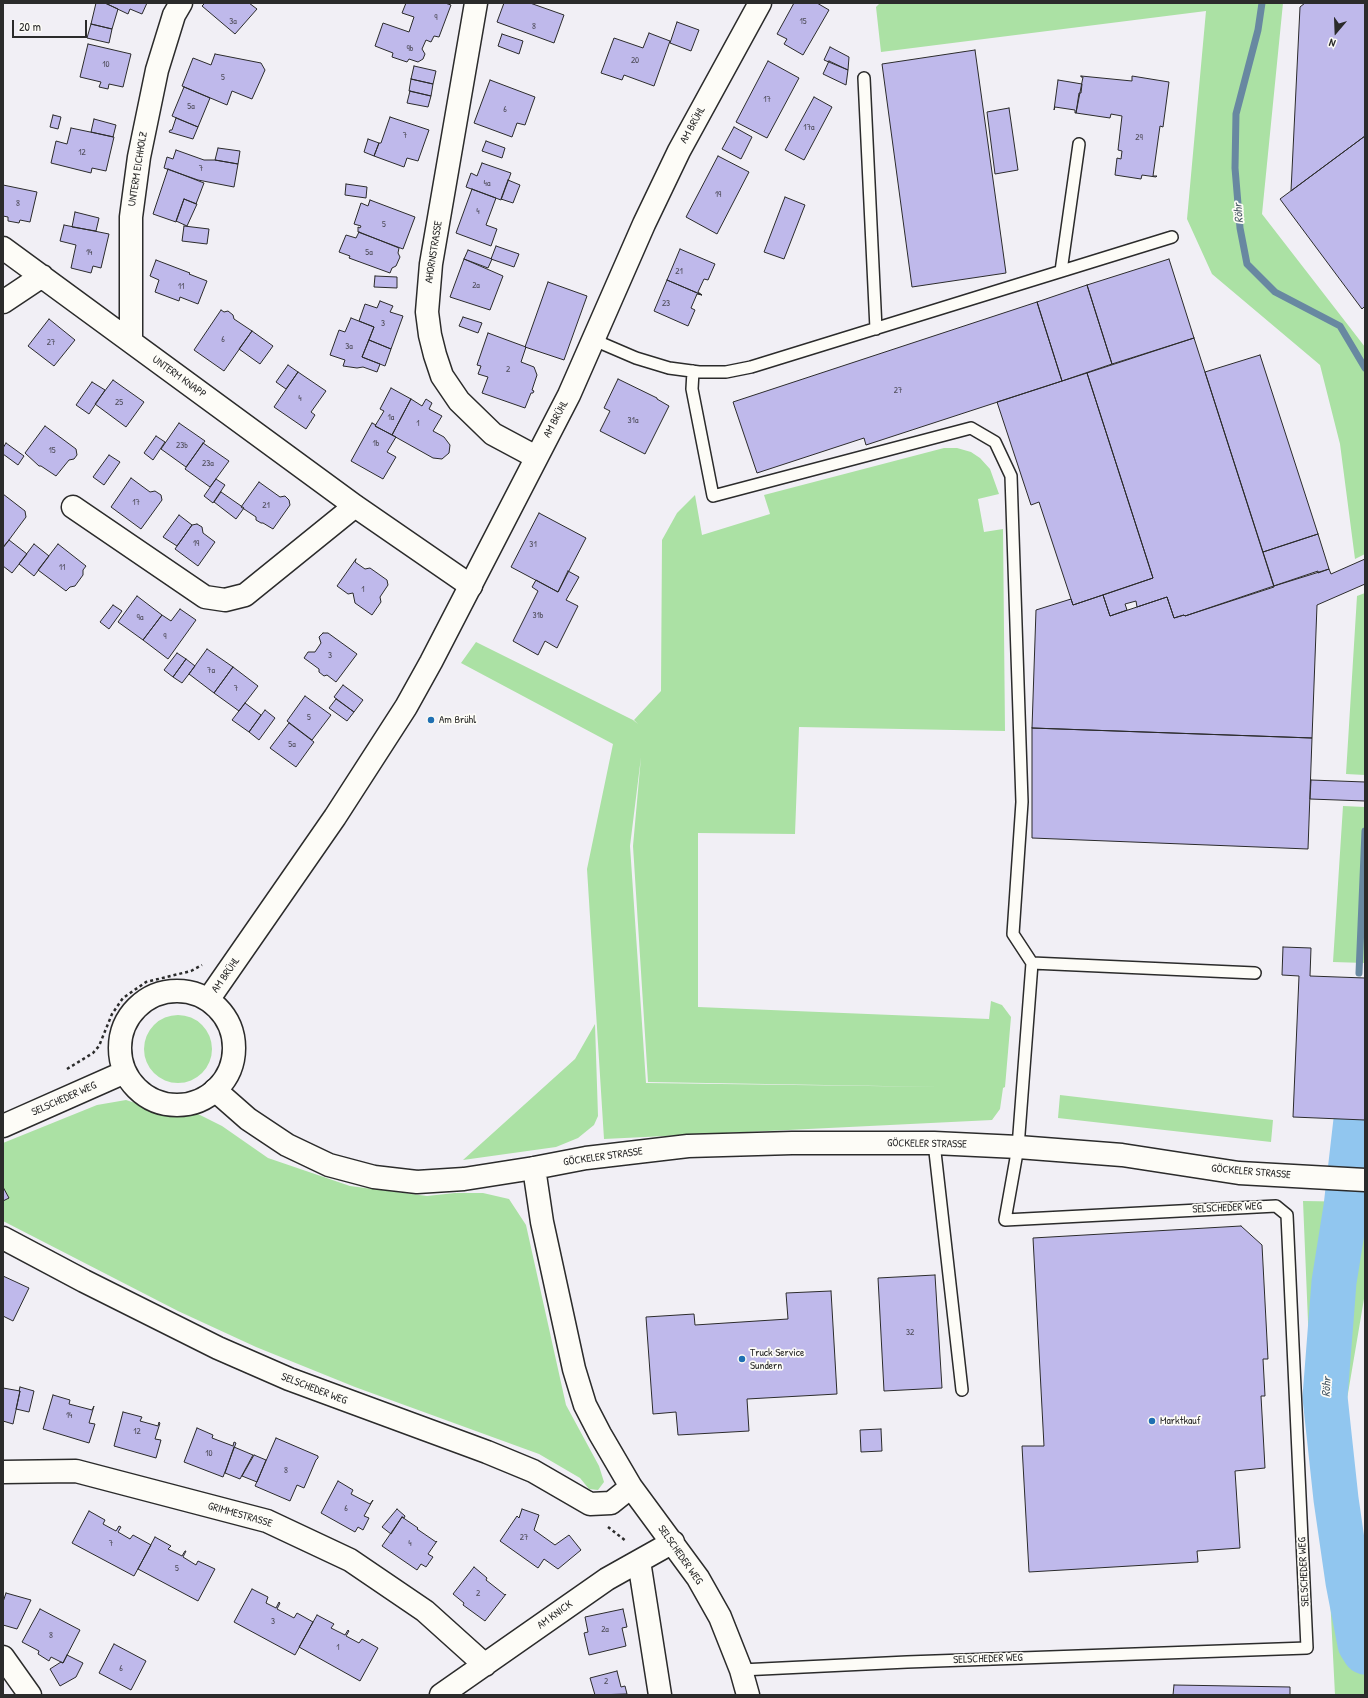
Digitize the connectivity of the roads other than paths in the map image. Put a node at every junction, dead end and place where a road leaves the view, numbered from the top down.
1 (181, 3) edge
2 (476, 3) edge
3 (760, 3) edge
4 (864, 78) dead end
5 (1079, 144) dead end
6 (1172, 237) dead end
7 (3, 248) edge
8 (1061, 271) junction
9 (42, 276) junction
10 (3, 302) edge
11 (876, 329) junction
12 (594, 340) junction
13 (131, 341) junction
14 (694, 371) junction
15 (536, 457) junction
16 (355, 506) junction
17 (73, 507) dead end
18 (471, 586) junction
19 (1032, 963) junction
20 (1255, 973) dead end
21 (208, 1000) junction
22 (125, 1072) junction
23 (215, 1090) junction
24 (3, 1126) edge
25 (934, 1143) junction
26 (1018, 1147) junction
27 (534, 1168) junction
28 (1365, 1180) edge
29 (3, 1238) edge
30 (962, 1390) dead end
31 (3, 1472) edge
32 (631, 1487) junction
33 (673, 1542) junction
34 (640, 1561) junction
35 (3, 1657) edge
36 (485, 1665) junction
37 (742, 1670) junction
38 (30, 1695) edge
39 (441, 1695) edge
40 (660, 1695) edge
41 (748, 1695) edge

1 - 13 street, UNTERM EICHHOLZ
2 - 15 street, AHORNSTRASSE
3 - 12 street, AM BRÜHL
4 - 11 lane
5 - 8 lane
6 - 8 lane
7 - 9 street, UNTERM KNAPP
8 - 11 lane
9 - 10 street
9 - 13 street, UNTERM KNAPP
11 - 14 lane
12 - 14 lane
12 - 15 street, AM BRÜHL
13 - 16 street, UNTERM KNAPP
14 - 19 lane
15 - 18 street, AM BRÜHL
16 - 17 street
16 - 18 street, UNTERM KNAPP
18 - 21 street, AM BRÜHL
19 - 20 lane
19 - 26 lane
21 - 22 street
21 - 23 street
22 - 23 street
22 - 24 street, SELSCHEDER WEG
23 - 27 street, GÖCKELER STRASSE
25 - 26 street, GÖCKELER STRASSE
25 - 27 street, GÖCKELER STRASSE
25 - 30 lane
26 - 28 street, GÖCKELER STRASSE
26 - 37 lane, SELSCHEDER WEG
27 - 32 street, SELSCHEDER WEG
29 - 32 street, SELSCHEDER WEG
31 - 36 street, GRIMMESTRASSE
32 - 33 street, SELSCHEDER WEG
33 - 34 street, AM KNICK
33 - 37 street, SELSCHEDER WEG
34 - 36 street, AM KNICK
34 - 40 street
35 - 38 street
36 - 39 street, AM KNICK
37 - 41 street, SELSCHEDER WEG

